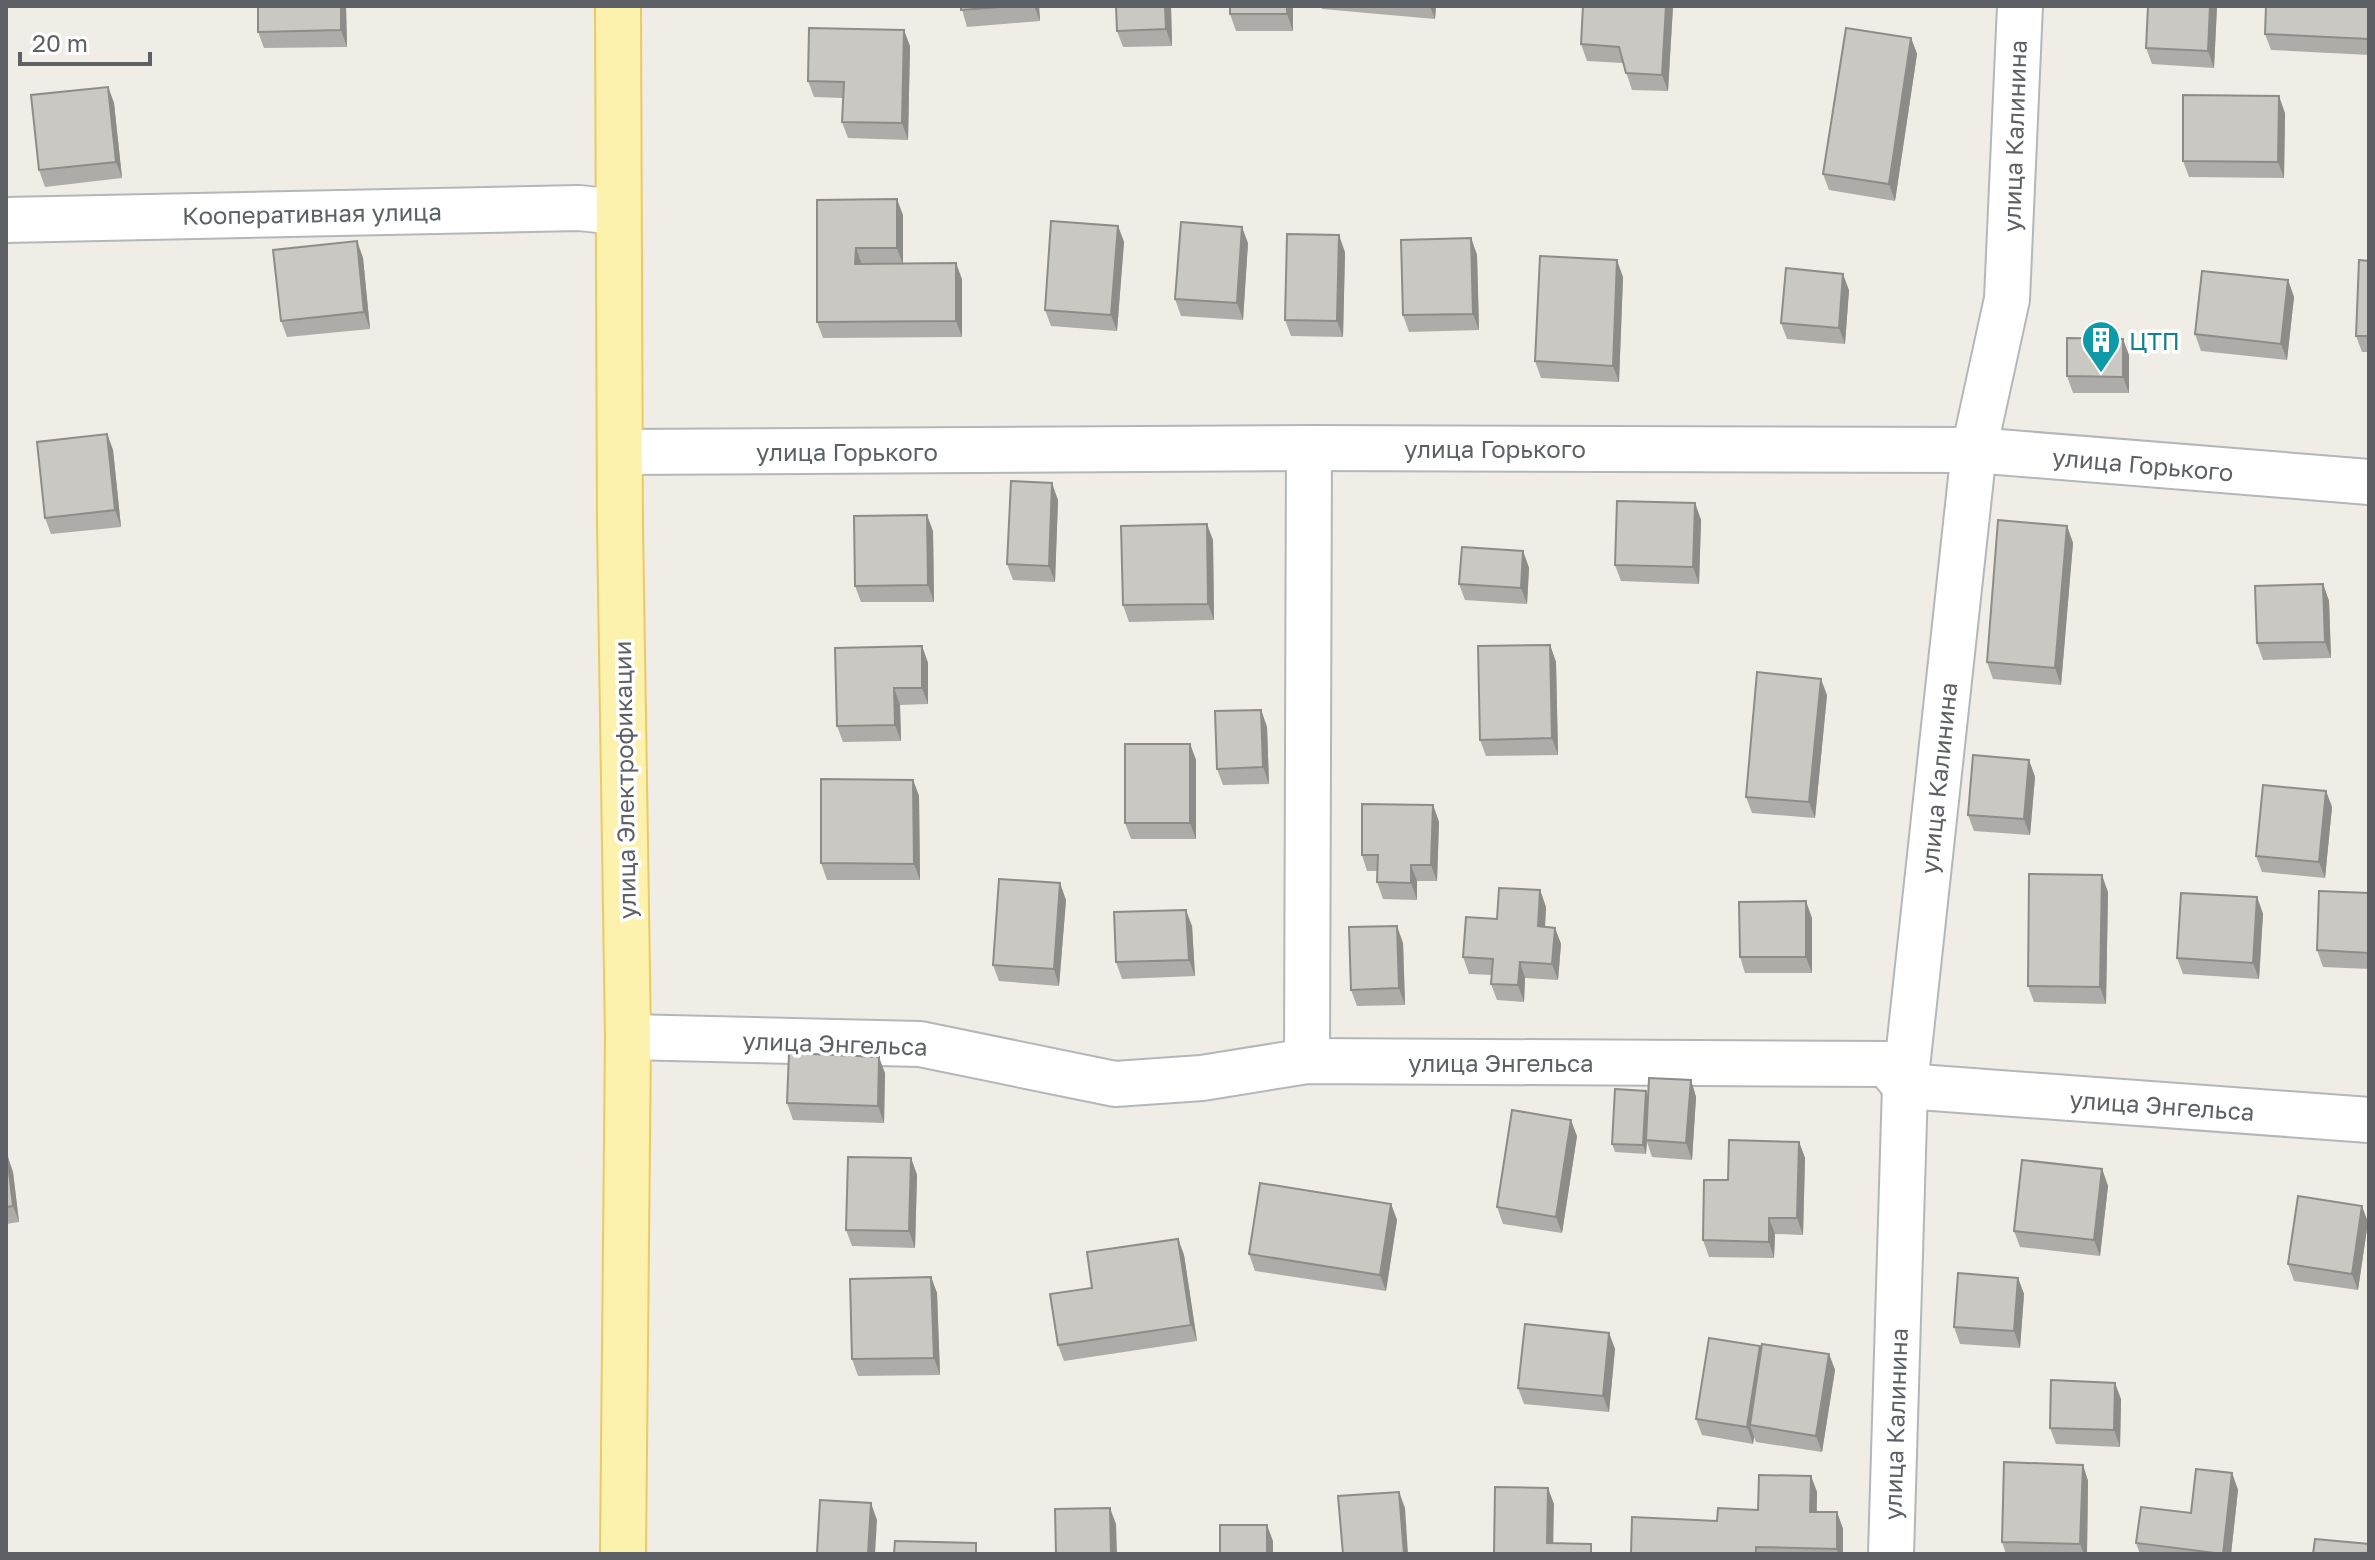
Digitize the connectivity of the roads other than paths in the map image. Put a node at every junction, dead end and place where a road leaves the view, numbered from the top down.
1 (618, 6) edge
2 (2020, 6) edge
3 (618, 212) junction
4 (6, 220) edge
5 (1309, 448) junction
6 (1974, 450) junction
7 (620, 452) junction
8 (2369, 482) edge
9 (628, 1037) junction
10 (1307, 1061) junction
11 (1905, 1086) junction
12 (2369, 1120) edge
13 (623, 1554) edge
14 (1891, 1554) edge

1 - 3 main road, улица Электрофикации
2 - 6 street, улица Калинина
3 - 4 street, Кооперативная улица
3 - 7 main road, улица Электрофикации
5 - 6 street, улица Горького
5 - 7 street, улица Горького
5 - 10 street
6 - 8 street, улица Горького
6 - 11 street, улица Калинина
7 - 9 main road, улица Электрофикации
9 - 10 street, улица Энгельса
9 - 13 main road, улица Электрофикации
10 - 11 street, улица Энгельса
11 - 12 street, улица Энгельса
11 - 14 street, улица Калинина

